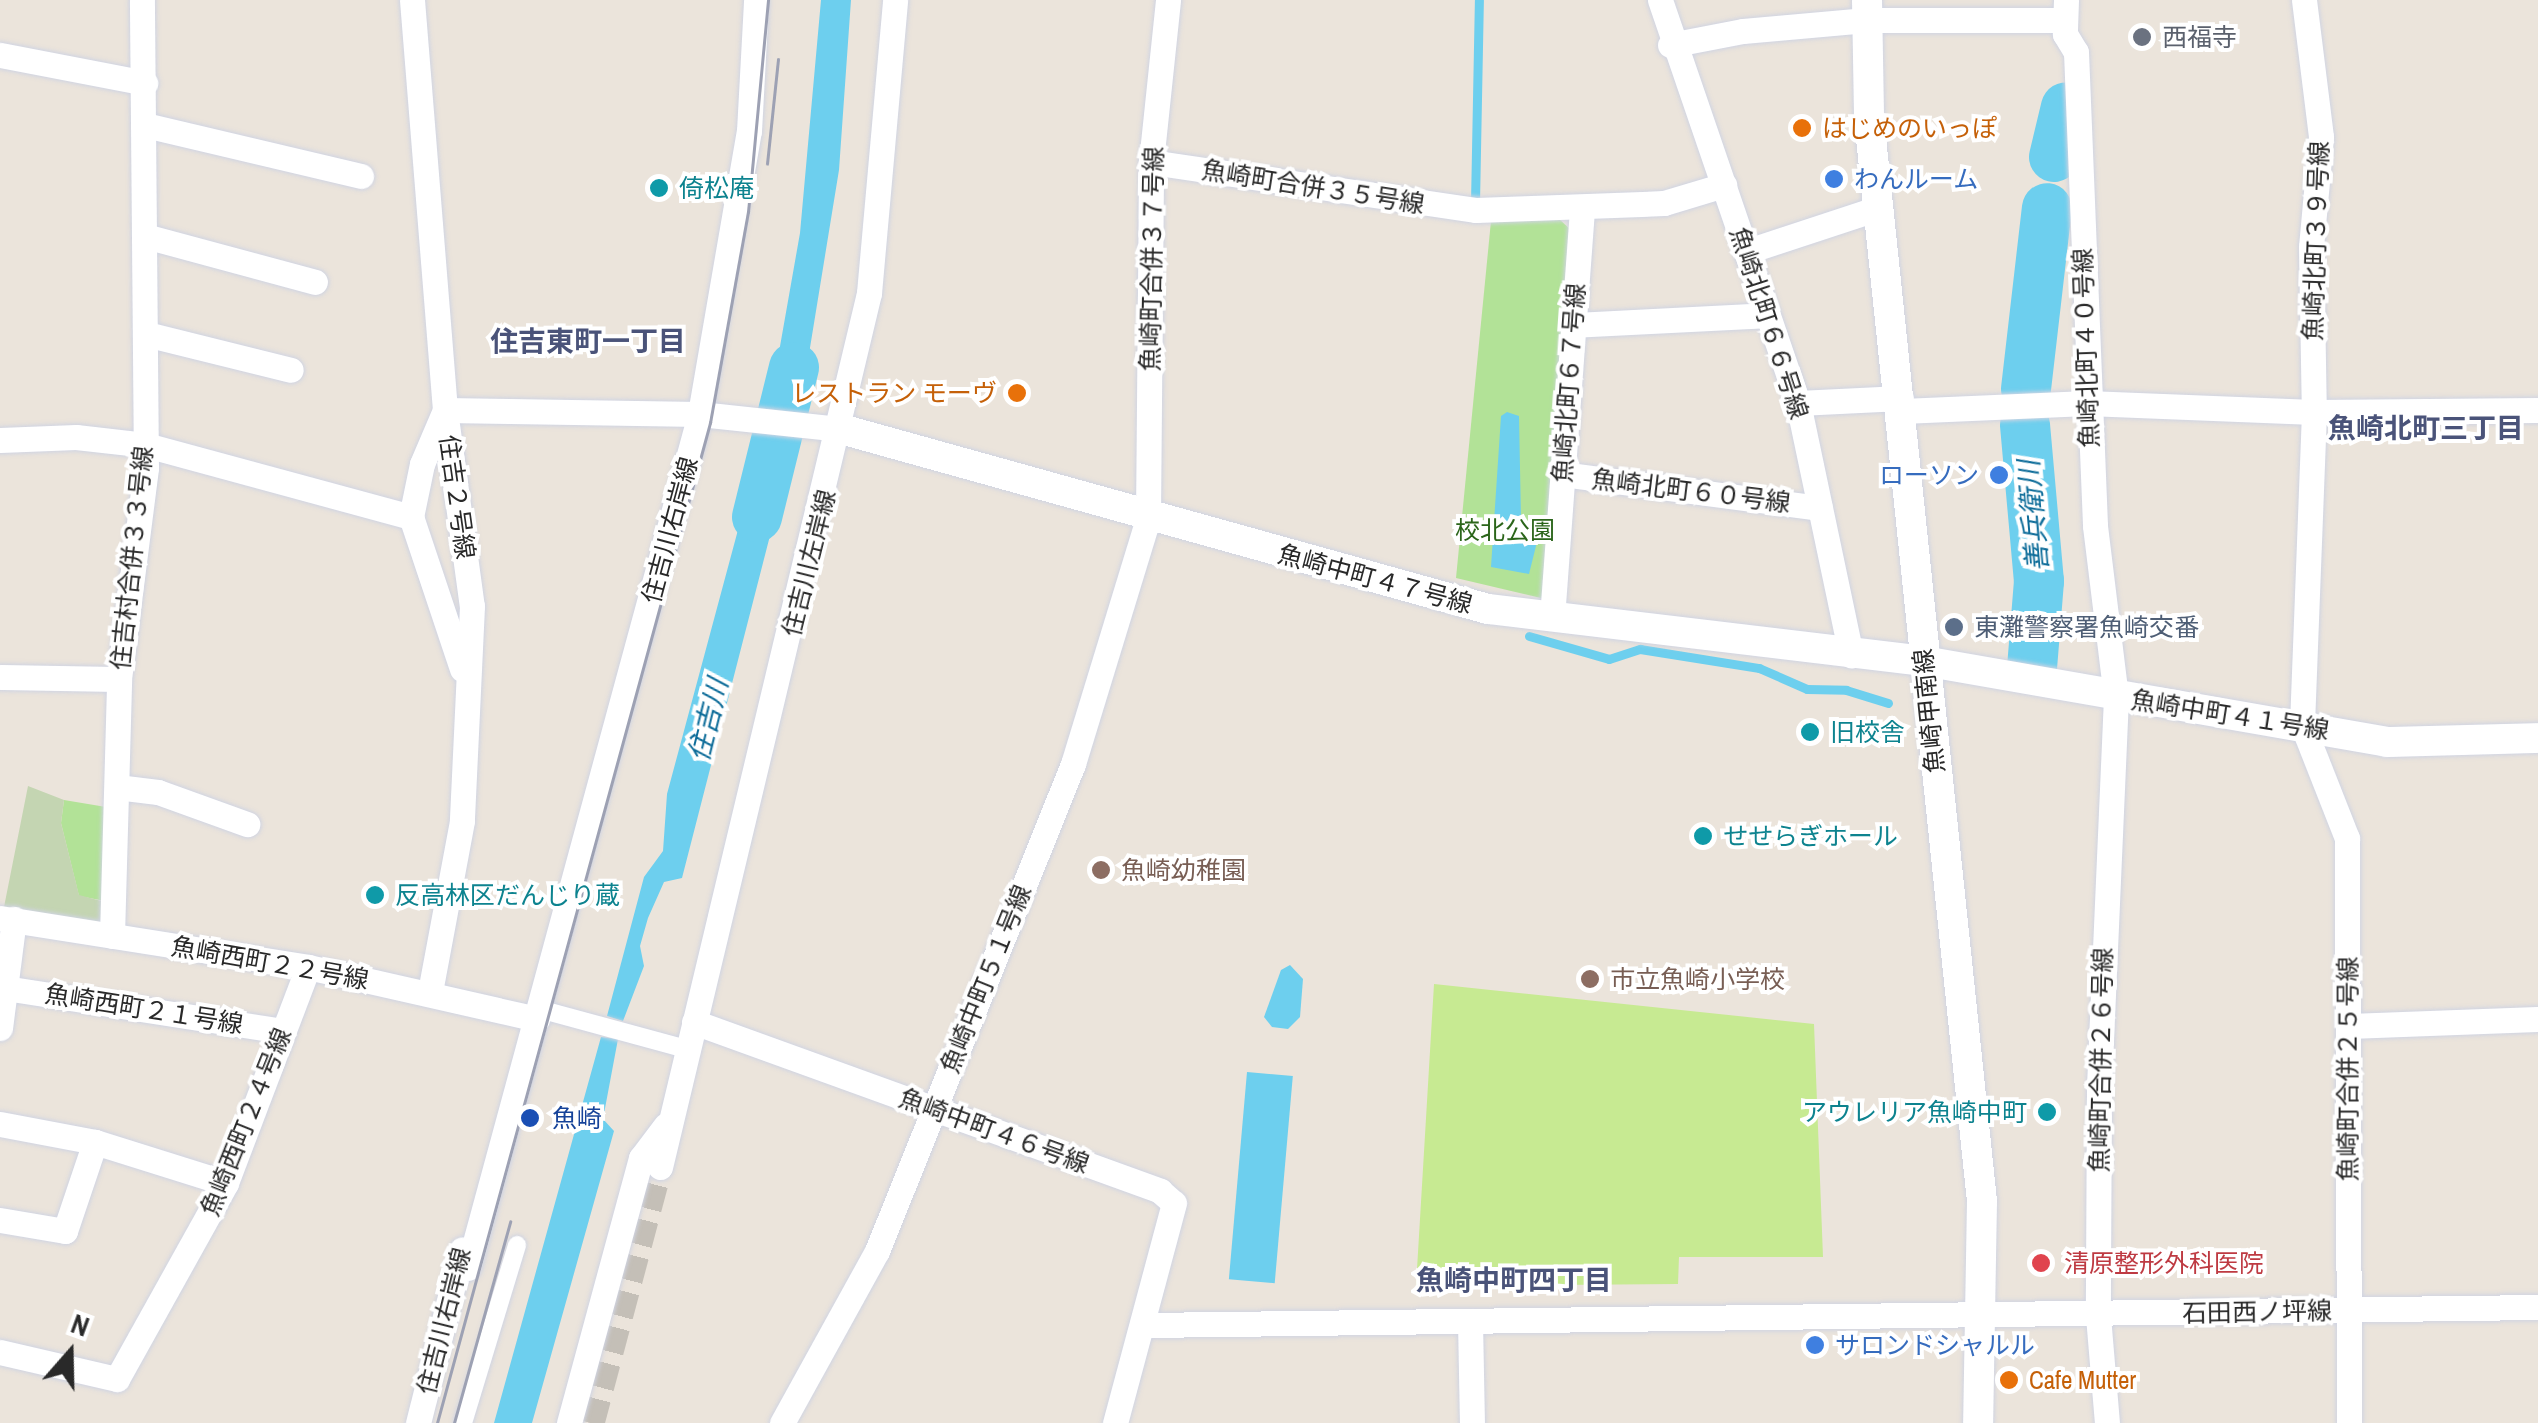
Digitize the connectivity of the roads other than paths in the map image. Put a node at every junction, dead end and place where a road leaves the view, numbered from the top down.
1 (142, 0) edge
2 (412, 0) edge
3 (756, 0) edge
4 (895, 0) edge
5 (1168, 0) edge
6 (1660, 0) edge
7 (2304, 0) edge
8 (1867, 10) edge
9 (2065, 10) edge
10 (1670, 45) junction
11 (0, 55) edge
12 (144, 83) junction
13 (145, 126) junction
14 (1151, 162) junction
15 (361, 176) dead end
16 (1724, 185) junction
17 (1582, 207) junction
18 (1879, 208) junction
19 (145, 236) junction
20 (1748, 251) junction
21 (316, 282) dead end
22 (1768, 315) junction
23 (1573, 325) junction
24 (146, 334) junction
25 (291, 370) dead end
26 (1798, 403) junction
27 (2087, 403) junction
28 (1901, 404) junction
29 (445, 410) junction
30 (2538, 410) edge
31 (2314, 412) junction
32 (700, 414) junction
33 (840, 430) junction
34 (0, 440) edge
35 (146, 445) junction
36 (1562, 474) junction
37 (1820, 508) junction
38 (411, 517) junction
39 (1148, 518) junction
40 (1552, 618) junction
41 (1850, 655) junction
42 (1924, 661) junction
43 (0, 677) edge
44 (119, 679) junction
45 (466, 681) junction
46 (2116, 697) junction
47 (2302, 724) junction
48 (2538, 738) edge
49 (117, 787) junction
50 (247, 824) dead end
51 (7, 918) edge
52 (112, 936) junction
53 (308, 967) junction
54 (5, 988) junction
55 (430, 992) junction
56 (538, 1014) junction
57 (2538, 1020) edge
58 (694, 1022) junction
59 (2348, 1026) junction
60 (0, 1028) edge
61 (284, 1031) junction
62 (528, 1050) junction
63 (690, 1050) junction
64 (934, 1110) junction
65 (672, 1118) junction
66 (0, 1124) edge
67 (95, 1142) junction
68 (660, 1167) tunnel mouth
69 (226, 1183) junction
70 (0, 1220) edge
71 (517, 1245) dead end
72 (468, 1268) dead end
73 (2538, 1307) edge
74 (2349, 1310) junction
75 (1976, 1316) junction
76 (2098, 1316) junction
77 (1470, 1321) junction
78 (1146, 1325) junction
79 (0, 1352) edge
80 (789, 1421) edge
81 (418, 1423) edge
82 (463, 1423) edge
83 (569, 1423) edge
84 (1114, 1423) edge
85 (1472, 1423) edge
86 (1978, 1423) edge
87 (2107, 1423) edge
88 (2349, 1423) edge

1 - 12 street, 住吉村合併３３号線
2 - 29 street, 住吉２号線
3 - 32 street, 住吉川右岸線
4 - 33 street, 住吉川左岸線
5 - 14 street, 魚崎町合併３７号線
6 - 10 street, 魚崎北町６６号線
7 - 31 street, 魚崎北町３９号線
8 - 9 street
8 - 10 street
8 - 18 street, 魚崎甲南線
9 - 27 street, 魚崎北町４０号線
10 - 16 street, 魚崎北町６６号線
11 - 12 street
12 - 13 street, 住吉村合併３３号線
13 - 15 street
13 - 19 street, 住吉村合併３３号線
14 - 17 street, 魚崎町合併３５号線
14 - 39 street, 魚崎町合併３７号線
16 - 17 street, 魚崎町合併３５号線
16 - 20 street, 魚崎北町６６号線
17 - 23 street, 魚崎北町６７号線
18 - 20 street
18 - 28 street, 魚崎甲南線
19 - 21 street
19 - 24 street, 住吉村合併３３号線
20 - 22 street, 魚崎北町６６号線
22 - 23 street
22 - 26 street, 魚崎北町６６号線
23 - 36 street, 魚崎北町６７号線
24 - 25 street
24 - 35 street, 住吉村合併３３号線
26 - 28 street
26 - 37 street, 魚崎北町６６号線
27 - 28 street
27 - 31 street
27 - 46 street, 魚崎北町４０号線
28 - 42 street, 魚崎甲南線
29 - 32 street
29 - 38 street
29 - 45 street, 住吉２号線
30 - 31 street
31 - 47 street, 魚崎北町３９号線
32 - 33 street
32 - 56 street, 住吉川右岸線
33 - 39 street, 魚崎中町４７号線
33 - 58 street, 住吉川左岸線
34 - 35 street
35 - 38 street
35 - 44 street, 住吉村合併３３号線
36 - 37 street, 魚崎北町６０号線
36 - 40 street, 魚崎北町６７号線
37 - 41 street, 魚崎北町６６号線
38 - 45 street
39 - 40 street, 魚崎中町４７号線
39 - 64 street, 魚崎中町５１号線
40 - 41 street, 魚崎中町４７号線
41 - 42 street, 魚崎中町４７号線
42 - 46 street, 魚崎中町４１号線
42 - 75 street, 魚崎甲南線
43 - 44 street
44 - 49 street, 住吉村合併３３号線
45 - 55 street, 住吉２号線
46 - 47 street, 魚崎中町４１号線
46 - 76 street, 魚崎町合併２６号線
47 - 48 street, 魚崎中町４１号線
47 - 59 street, 魚崎町合併２５号線
49 - 50 street
49 - 52 street, 住吉村合併３３号線
51 - 52 street, 魚崎西町２２号線
51 - 54 street
52 - 53 street, 魚崎西町２２号線
53 - 55 street, 魚崎西町２２号線
53 - 61 street, 魚崎西町２４号線
54 - 60 street
54 - 61 street, 魚崎西町２１号線
55 - 56 street, 魚崎西町２２号線
56 - 62 street, 住吉川右岸線
56 - 63 street
57 - 59 street
58 - 63 street, 住吉川左岸線
58 - 64 street, 魚崎中町４６号線
59 - 74 street, 魚崎町合併２５号線
61 - 69 street, 魚崎西町２４号線
62 - 72 street, 住吉川右岸線
62 - 81 street, 住吉川右岸線
63 - 65 street, 住吉川左岸線
64 - 78 street, 魚崎中町４６号線
64 - 80 street, 魚崎中町５１号線
65 - 68 street, 住吉川左岸線
65 - 83 street, 住吉川左岸線
66 - 67 street
67 - 69 street
67 - 70 street
69 - 79 street, 魚崎西町２４号線
71 - 82 street
73 - 74 street, 石田西ノ坪線
74 - 76 street, 石田西ノ坪線
74 - 88 street, 魚崎町合併２５号線
75 - 76 street, 石田西ノ坪線
75 - 77 street, 石田西ノ坪線
75 - 86 street, 魚崎甲南線
76 - 87 street, 魚崎町合併２６号線
77 - 78 street, 石田西ノ坪線
77 - 85 street
78 - 84 street

